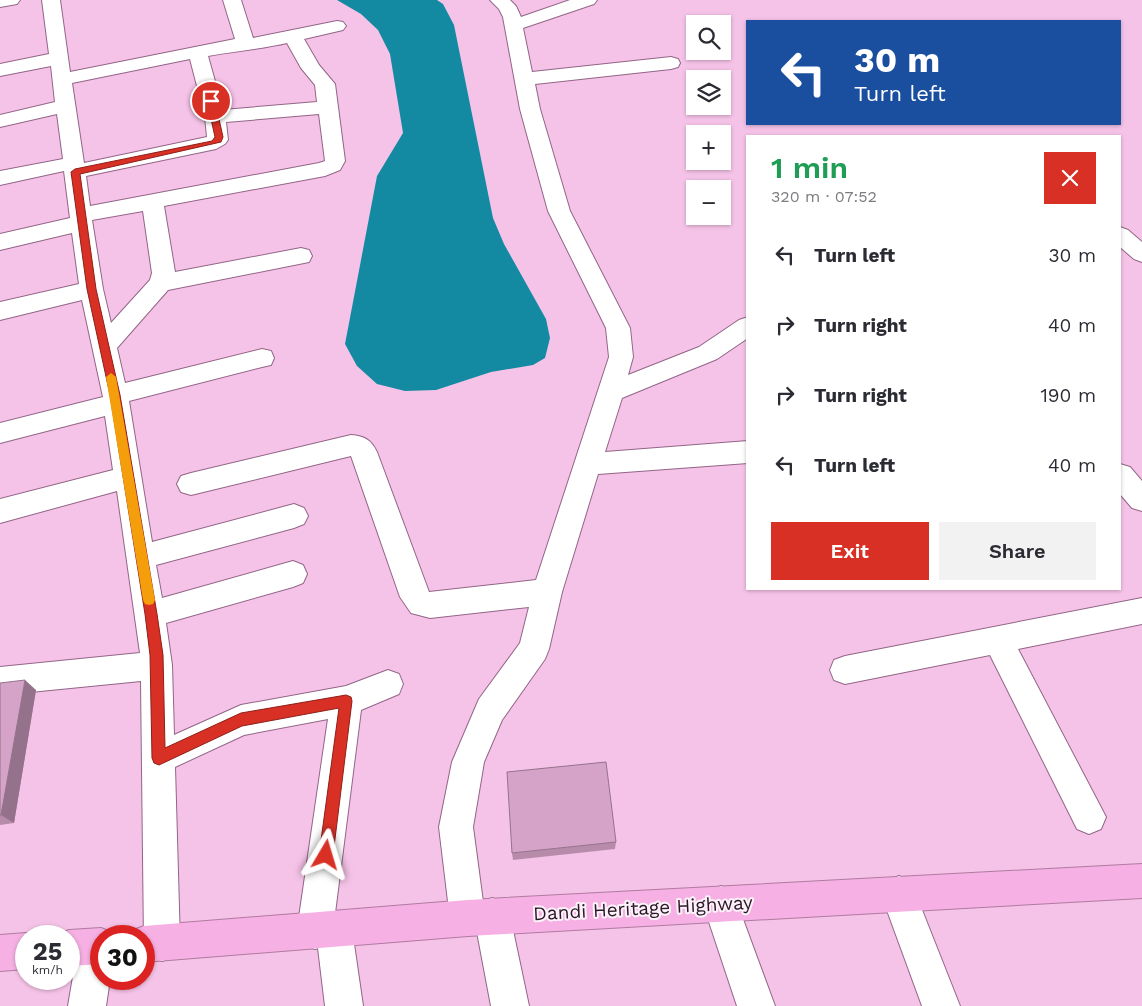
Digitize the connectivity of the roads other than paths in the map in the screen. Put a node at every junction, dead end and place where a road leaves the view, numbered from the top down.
1 (11, 0) edge
2 (51, 0) edge
3 (232, 0) edge
4 (500, 0) edge
5 (588, 0) edge
6 (0, 2) edge
7 (514, 25) junction
8 (337, 26) dead end
9 (293, 36) junction
10 (245, 43) junction
11 (198, 53) junction
12 (671, 63) dead end
13 (61, 69) junction
14 (0, 70) edge
15 (524, 79) junction
16 (66, 106) junction
17 (328, 107) junction
18 (216, 117) junction
19 (0, 121) edge
20 (74, 167) junction
21 (0, 178) edge
22 (152, 202) junction
23 (82, 219) junction
24 (1121, 236) edge
25 (0, 242) edge
26 (1142, 254) edge
27 (301, 256) dead end
28 (160, 283) junction
29 (91, 289) junction
30 (0, 311) edge
31 (746, 327) edge
32 (105, 344) junction
33 (262, 358) dead end
34 (611, 392) junction
35 (115, 399) junction
36 (0, 433) edge
37 (746, 452) edge
38 (588, 464) junction
39 (1121, 476) edge
40 (128, 477) junction
41 (192, 484) dead end
42 (1142, 500) edge
43 (0, 512) edge
44 (294, 516) dead end
45 (142, 557) junction
46 (293, 574) dead end
47 (547, 592) junction
48 (1142, 611) edge
49 (151, 614) junction
50 (997, 639) junction
51 (157, 665) junction
52 (845, 670) dead end
53 (0, 681) edge
54 (388, 684) dead end
55 (346, 701) junction
56 (159, 758) junction
57 (1089, 817) dead end
58 (1142, 881) edge
59 (899, 894) junction
60 (721, 904) junction
61 (480, 917) junction
62 (154, 925) edge
63 (324, 931) junction
64 (155, 943) edge
65 (88, 947) edge
66 (15, 952) edge
67 (0, 953) edge
68 (87, 1006) edge
69 (344, 1006) edge
70 (510, 1006) edge
71 (756, 1006) edge
72 (941, 1006) edge

1 - 6 street
2 - 13 street
3 - 10 street
4 - 7 street
5 - 7 street
7 - 15 street
8 - 9 street
9 - 10 street
9 - 17 street
10 - 11 street
11 - 13 street
11 - 18 street
12 - 15 street
13 - 14 street
13 - 16 street
15 - 34 street
16 - 19 street
16 - 20 street
17 - 18 street
17 - 22 street
18 - 20 street
20 - 21 street
20 - 23 street
22 - 23 street
22 - 28 street
23 - 25 street
23 - 29 street
24 - 26 street
27 - 28 street
28 - 32 street
29 - 30 street
29 - 32 street
31 - 34 street
32 - 35 street
33 - 35 street
34 - 38 street
35 - 36 street
35 - 40 street
37 - 38 street
38 - 47 street
39 - 42 street
40 - 43 street
40 - 45 street
41 - 47 street
44 - 45 street
45 - 49 street
46 - 49 street
47 - 61 street
48 - 50 street
49 - 51 street
50 - 52 street
50 - 57 street
51 - 53 street
51 - 56 street
54 - 55 street
55 - 56 street
55 - 63 street
56 - 62 street
58 - 59 highway, Dandi Heritage Highway
59 - 60 highway, Dandi Heritage Highway
59 - 72 street
60 - 61 highway, Dandi Heritage Highway
60 - 71 street
61 - 63 highway, Dandi Heritage Highway
61 - 70 street
63 - 64 highway, Dandi Heritage Highway
63 - 69 street
65 - 68 street
66 - 67 highway

